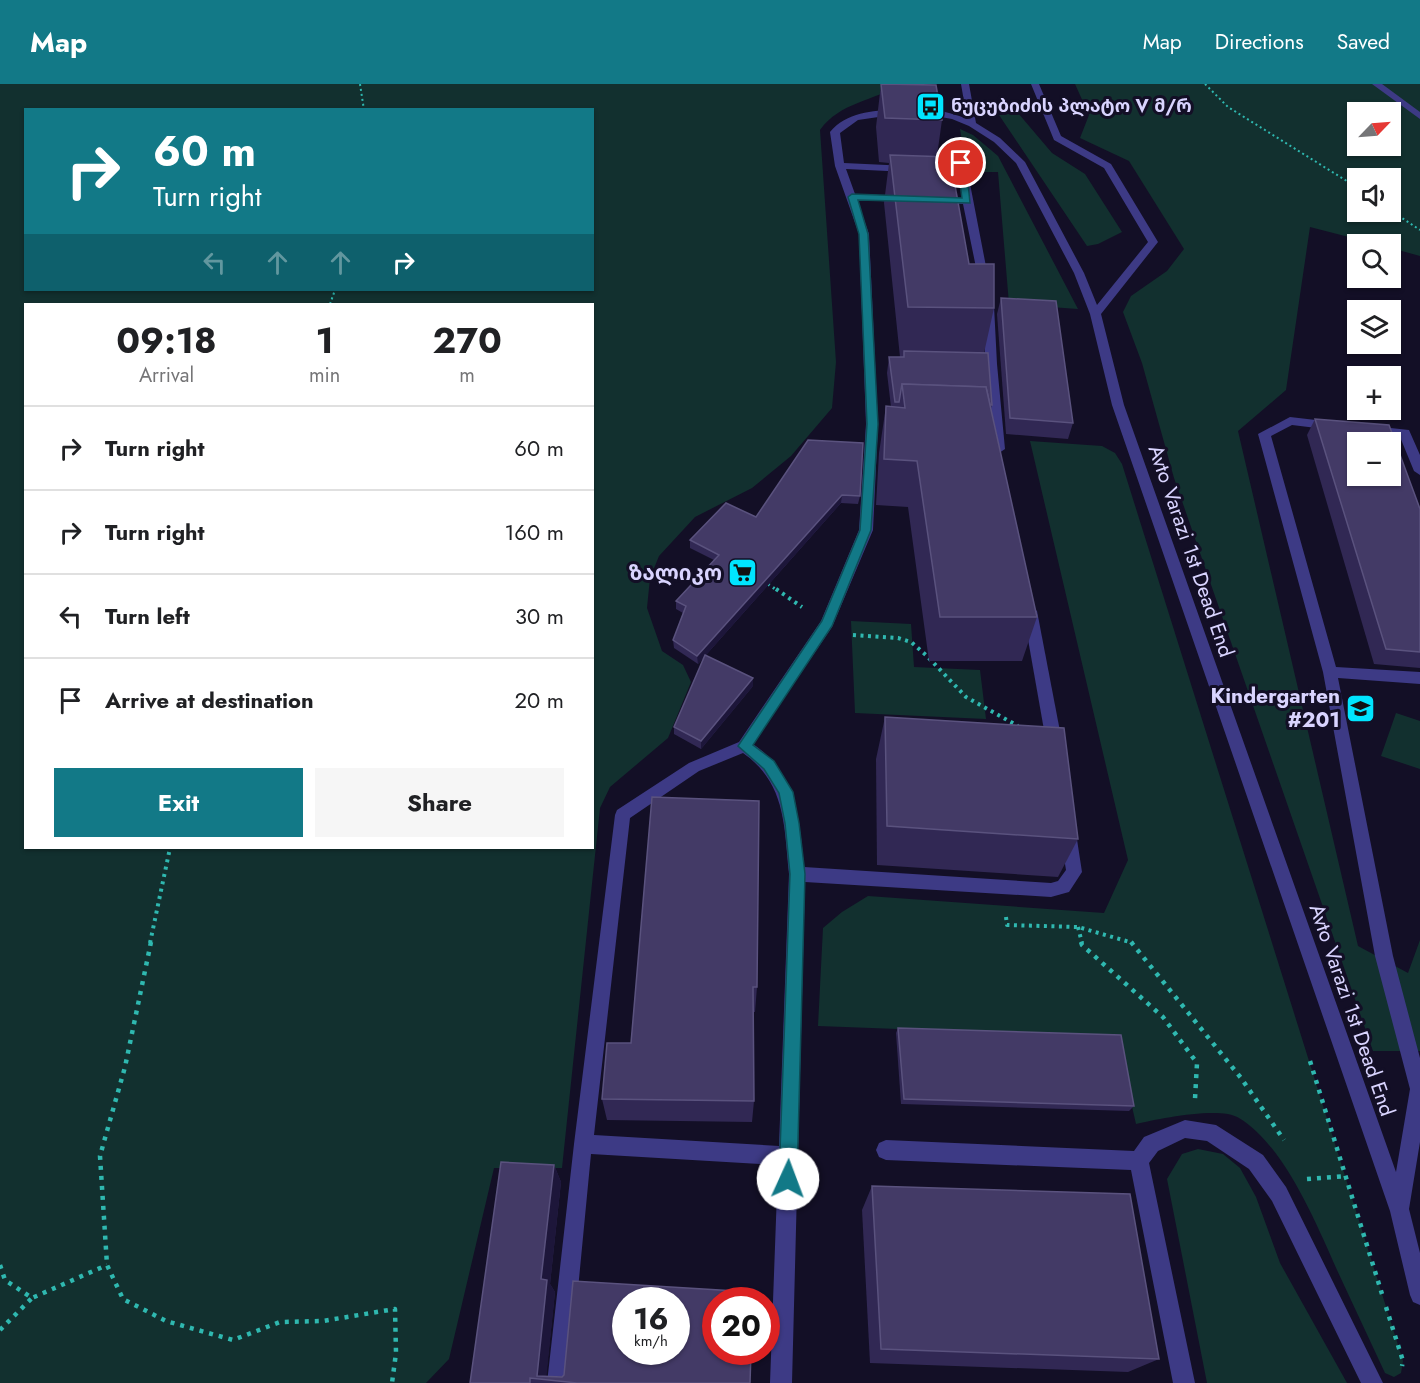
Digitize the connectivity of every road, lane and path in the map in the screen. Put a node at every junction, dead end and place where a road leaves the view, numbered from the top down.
1 (360, 84) edge
2 (965, 84) edge
3 (1035, 84) edge
4 (1204, 84) edge
5 (1376, 84) edge
6 (364, 108) edge
7 (1420, 116) edge
8 (972, 124) junction
9 (840, 166) junction
10 (1347, 181) edge
11 (852, 197) junction
12 (967, 201) junction
13 (1401, 217) edge
14 (1420, 230) edge
15 (1095, 314) junction
16 (1001, 461) edge
17 (1420, 471) edge
18 (768, 584) edge
19 (1028, 600) edge
20 (827, 623) junction
21 (862, 638) dead end
22 (1330, 672) junction
23 (1420, 678) edge
24 (1036, 739) joint
25 (1054, 740) junction
26 (744, 746) junction
27 (1058, 762) edge
28 (1066, 817) edge
29 (170, 849) edge
30 (797, 874) junction
31 (1007, 925) dead end
32 (1078, 927) junction
33 (1194, 1130) junction
34 (583, 1144) junction
35 (1288, 1147) dead end
36 (886, 1150) dead end
37 (789, 1156) junction
38 (1139, 1161) junction
39 (1346, 1176) dead end
40 (1303, 1179) dead end
41 (1400, 1211) junction
42 (0, 1265) edge
43 (107, 1265) junction
44 (1420, 1295) edge
45 (32, 1298) junction
46 (0, 1330) edge
47 (392, 1383) edge
48 (558, 1383) edge
49 (781, 1383) edge
50 (1184, 1383) edge
51 (1372, 1383) edge

1 - 6 path
2 - 8 street
3 - 15 street
4 - 10 path
5 - 7 street
8 - 9 street, Avto Varazi 1st Dead End
8 - 15 street, Avto Varazi 1st Dead End
9 - 11 street, Avto Varazi 1st Dead End
9 - 12 street
11 - 12 street
11 - 20 street, Avto Varazi 1st Dead End
12 - 16 street
13 - 14 path
15 - 41 street, Avto Varazi 1st Dead End
17 - 22 street
18 - 20 path
19 - 25 street
20 - 26 street, Avto Varazi 1st Dead End
21 - 24 path
22 - 23 street
22 - 41 street
24 - 25 street
25 - 27 street
26 - 30 street
26 - 34 street
28 - 30 street
29 - 43 path
30 - 37 street
31 - 32 path
32 - 33 path
32 - 35 path
33 - 38 street
33 - 51 street
34 - 37 street
34 - 48 street
36 - 38 street
37 - 49 street
38 - 50 street
39 - 40 path
41 - 44 street, Avto Varazi 1st Dead End
42 - 45 path
43 - 45 path
43 - 47 path
45 - 46 path

